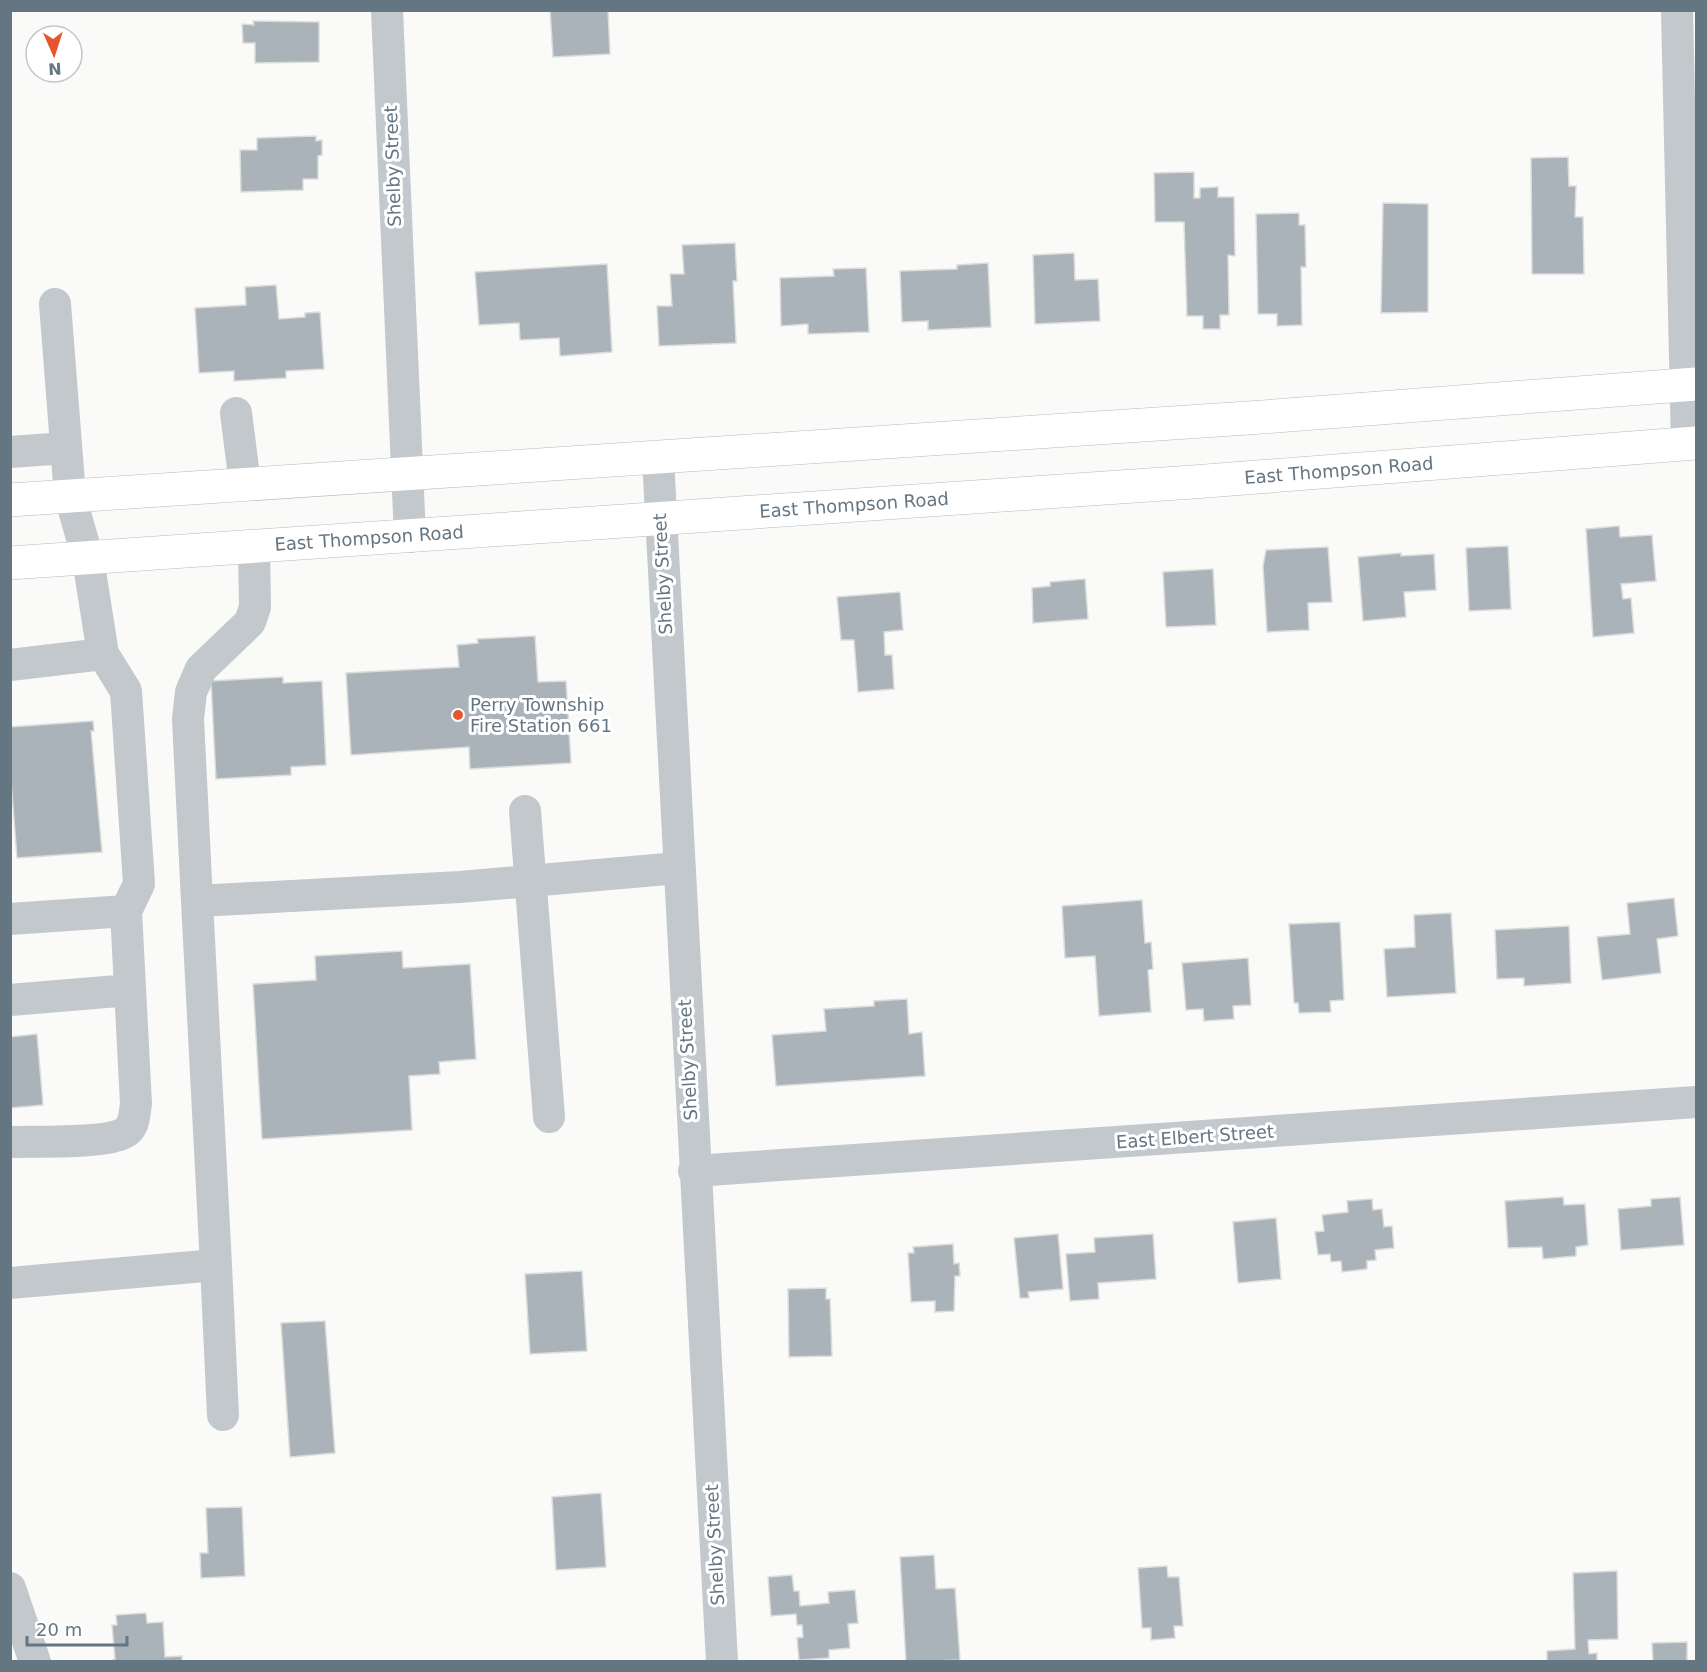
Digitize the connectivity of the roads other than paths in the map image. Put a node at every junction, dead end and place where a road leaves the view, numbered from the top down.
1 (387, 10) edge
2 (1677, 10) edge
3 (55, 304) dead end
4 (1691, 384) edge
5 (236, 413) dead end
6 (1692, 444) edge
7 (66, 447) junction
8 (10, 452) edge
9 (658, 458) junction
10 (406, 473) junction
11 (245, 484) junction
12 (70, 496) junction
13 (10, 500) edge
14 (660, 519) junction
15 (410, 537) junction
16 (254, 547) junction
17 (88, 559) junction
18 (10, 563) edge
19 (103, 654) junction
20 (10, 665) edge
21 (525, 811) dead end
22 (678, 868) junction
23 (531, 882) junction
24 (197, 901) junction
25 (126, 911) junction
26 (10, 919) edge
27 (130, 990) junction
28 (10, 1000) edge
29 (1696, 1102) edge
30 (549, 1117) dead end
31 (10, 1142) edge
32 (694, 1171) junction
33 (216, 1265) junction
34 (10, 1283) edge
35 (222, 1415) dead end
36 (10, 1588) edge
37 (35, 1662) edge
38 (722, 1662) edge

1 - 10 street, Shelby Street
2 - 4 street
3 - 7 street
4 - 6 street
4 - 9 main road
5 - 11 street
6 - 14 main road, East Thompson Road
7 - 8 street
7 - 12 street
9 - 10 main road
9 - 14 street, Shelby Street
10 - 11 main road
10 - 15 street, Shelby Street
11 - 12 main road
12 - 13 main road
12 - 17 street
14 - 15 main road, East Thompson Road
14 - 22 street, Shelby Street
15 - 16 main road, East Thompson Road
16 - 17 main road, East Thompson Road
16 - 24 street
17 - 18 main road, East Thompson Road
17 - 19 street
19 - 20 street
19 - 25 street
21 - 23 street
22 - 23 street
22 - 32 street, Shelby Street
23 - 24 street
23 - 30 street
24 - 33 street
25 - 26 street
25 - 27 street
27 - 28 street
27 - 31 street
29 - 32 street, East Elbert Street
32 - 38 street, Shelby Street
33 - 34 street
33 - 35 street
36 - 37 street

